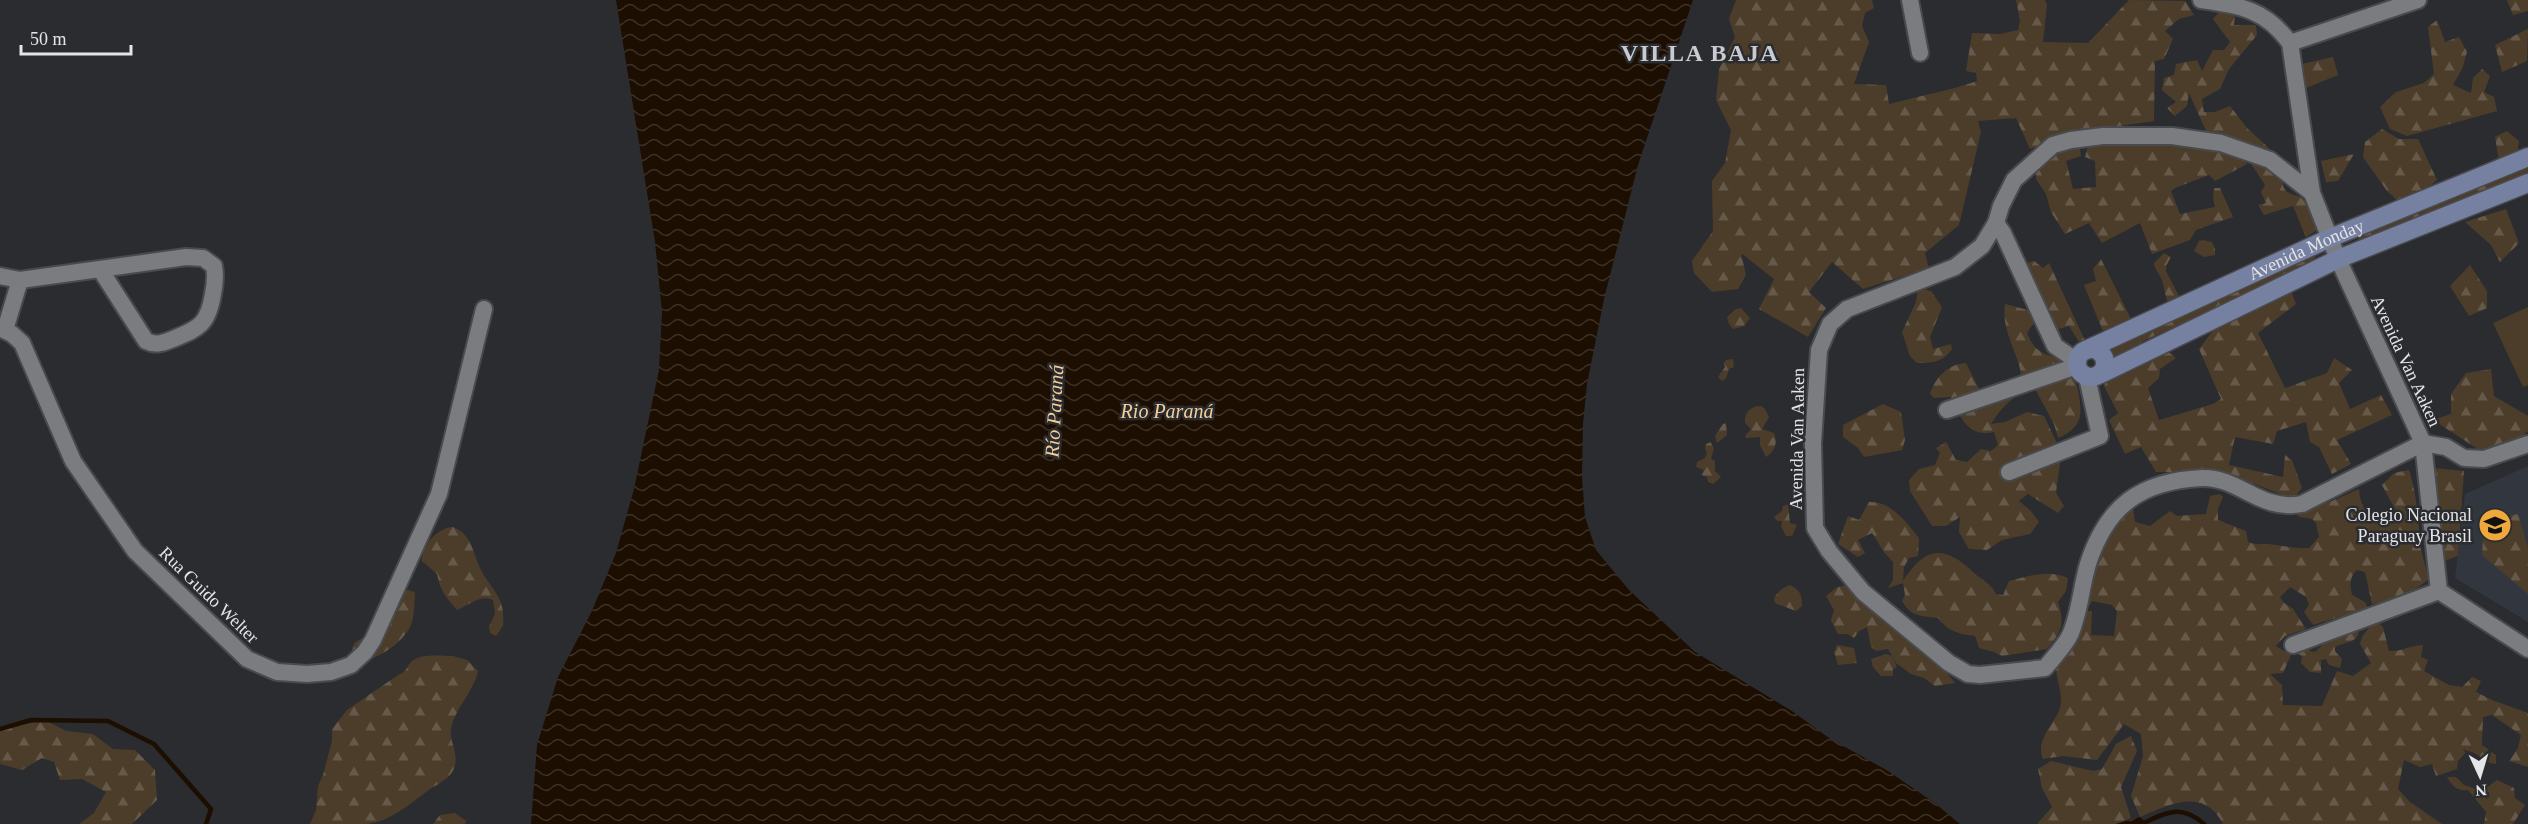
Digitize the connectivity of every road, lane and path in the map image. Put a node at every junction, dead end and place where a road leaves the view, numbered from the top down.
1 (1910, 0) edge
2 (2418, 0) edge
3 (2210, 1) edge
4 (2290, 43) junction
5 (1920, 53) dead end
6 (2528, 158) edge
7 (2528, 183) edge
8 (2312, 193) junction
9 (1996, 223) junction
10 (2330, 238) junction
11 (2338, 259) junction
12 (99, 268) junction
13 (0, 276) edge
14 (20, 280) junction
15 (484, 309) dead end
16 (3, 329) edge
17 (2086, 366) junction
18 (1947, 410) dead end
19 (2423, 443) junction
20 (2528, 444) edge
21 (2009, 472) dead end
22 (2439, 591) junction
23 (2293, 645) dead end
24 (2528, 649) edge

1 - 5 street
2 - 4 street
3 - 4 street
4 - 8 street, Avenida Van Aaken
6 - 10 street, Avenida Monday
7 - 11 street, Avenida Monday
8 - 9 street, Avenida Van Aaken
8 - 10 street, Avenida Van Aaken
9 - 17 street
9 - 19 street, Avenida Van Aaken
10 - 11 street, Avenida Van Aaken
10 - 17 street, Avenida Monday
11 - 17 street, Avenida Monday
11 - 19 street, Avenida Van Aaken
12 - 12 street
12 - 14 street
13 - 14 street
14 - 16 street
15 - 16 street, Rua Guido Welter
17 - 18 street
17 - 21 street
19 - 20 street
19 - 22 street, Avenida Van Aaken
22 - 23 street
22 - 24 street

